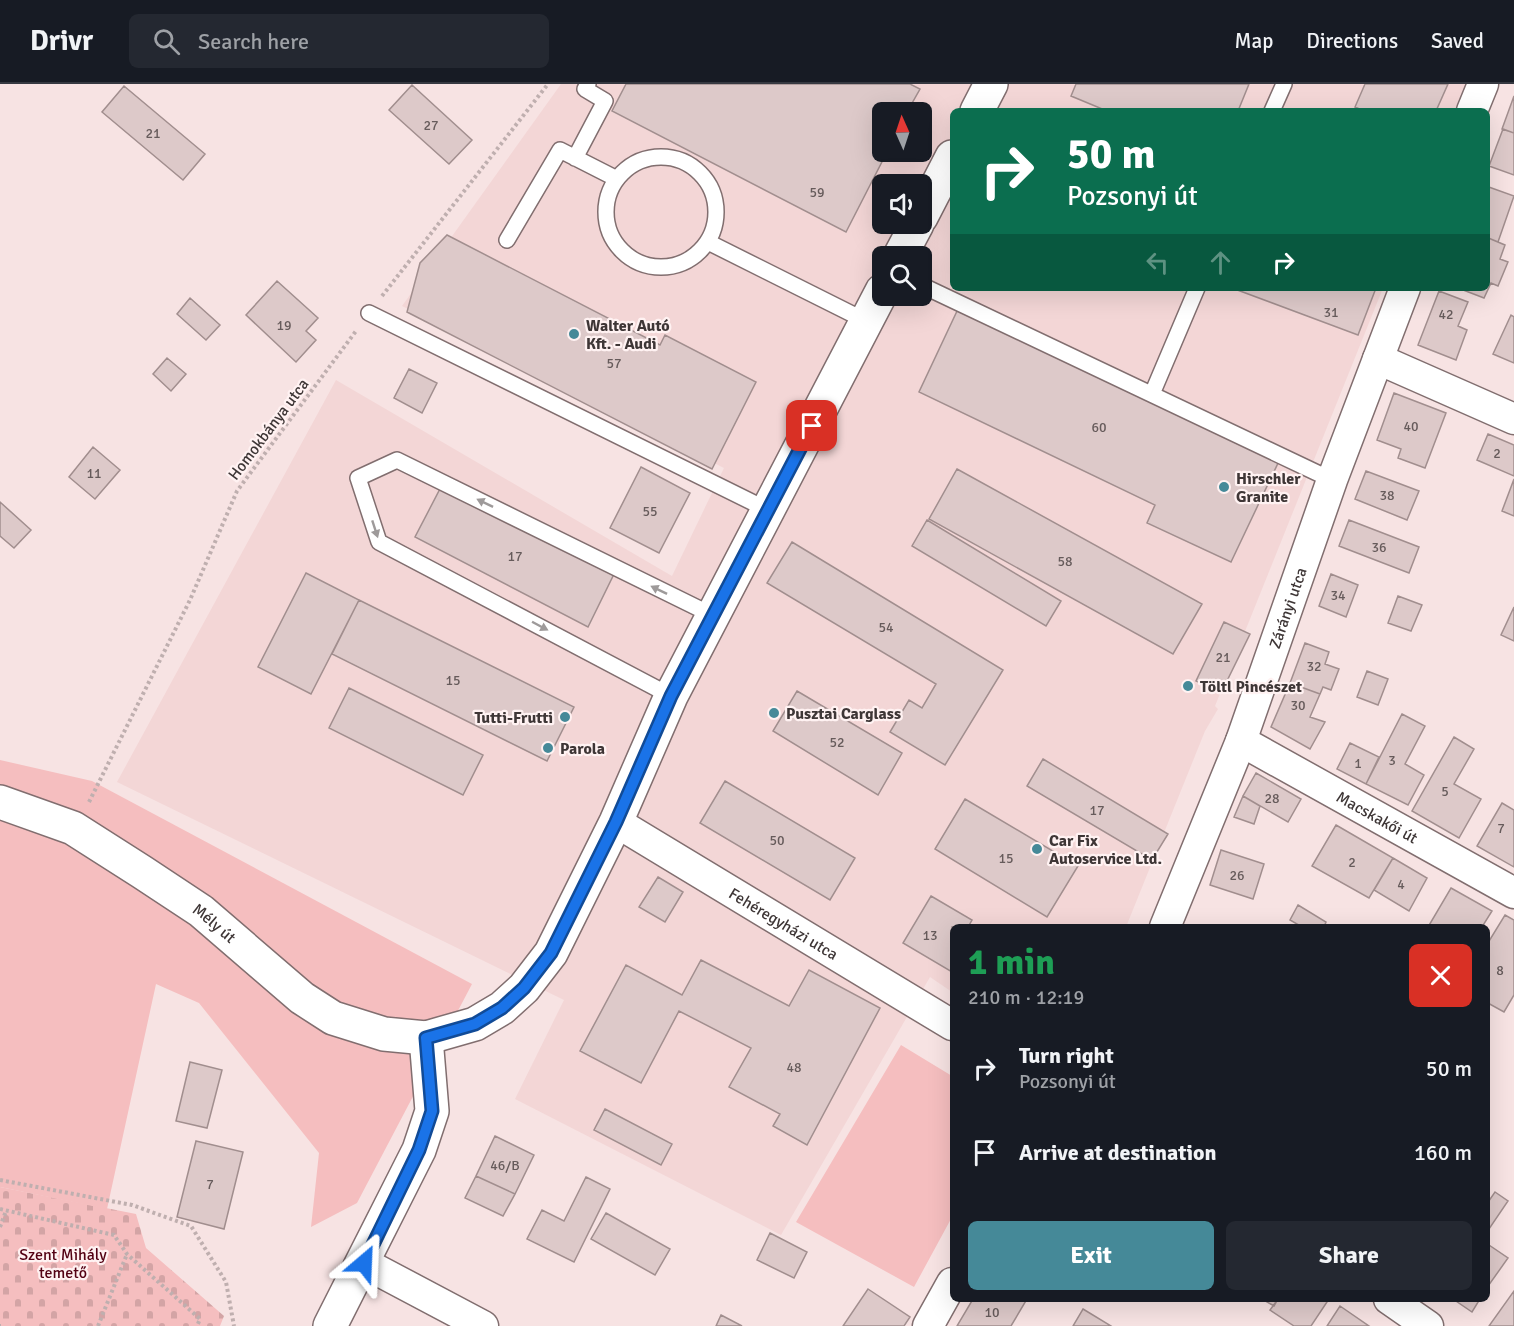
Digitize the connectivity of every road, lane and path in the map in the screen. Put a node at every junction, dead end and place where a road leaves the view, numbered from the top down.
1 (548, 84) edge
2 (588, 84) edge
3 (991, 84) edge
4 (1284, 84) edge
5 (1483, 84) edge
6 (978, 108) edge
7 (1273, 108) edge
8 (1474, 108) edge
9 (575, 158) junction
10 (950, 161) edge
11 (617, 179) junction
12 (932, 196) edge
13 (507, 240) dead end
14 (708, 242) junction
15 (932, 290) edge
16 (1196, 291) edge
17 (1404, 291) edge
18 (874, 306) edge
19 (369, 313) junction
20 (866, 321) junction
21 (1378, 359) junction
22 (1152, 394) junction
23 (1514, 418) edge
24 (1332, 480) junction
25 (768, 510) junction
26 (712, 615) junction
27 (671, 696) junction
28 (1241, 741) junction
29 (0, 802) edge
30 (616, 822) junction
31 (73, 828) junction
32 (1514, 893) edge
33 (1166, 924) edge
34 (950, 1024) edge
35 (426, 1038) junction
36 (0, 1180) edge
37 (0, 1209) edge
38 (6, 1210) junction
39 (0, 1227) edge
40 (127, 1254) junction
41 (364, 1263) junction
42 (950, 1288) edge
43 (1393, 1302) edge
44 (98, 1326) edge
45 (197, 1326) edge
46 (234, 1326) edge
47 (330, 1326) edge
48 (483, 1326) edge
49 (928, 1326) edge
50 (1428, 1326) edge

1 - 19 path, Homokbánya utca
2 - 9 lane
3 - 6 main road
4 - 7 lane
5 - 8 street
9 - 11 lane
9 - 13 lane
10 - 12 main road
11 - 14 lane
11 - 14 lane
14 - 20 lane
15 - 22 lane
16 - 22 lane
17 - 21 street, Zárányi utca
18 - 20 main road
19 - 25 lane
19 - 31 path, Homokbánya utca
20 - 25 main road
21 - 23 street
21 - 24 street, Zárányi utca
22 - 24 lane
24 - 28 street, Zárányi utca
25 - 26 main road
26 - 27 main road
26 -> 27 lane
27 - 30 main road
28 - 32 street, Macskakői út
28 - 33 street, Zárányi utca
29 - 31 main road, Mély út
30 - 34 street, Fehéregyházi utca
30 - 35 main road
31 - 35 main road, Mély út
35 - 41 main road
36 - 46 path
37 - 38 path
38 - 39 path
38 - 40 path
40 - 44 path
40 - 45 path
41 - 47 main road
41 - 48 street
42 - 49 street
43 - 50 street

